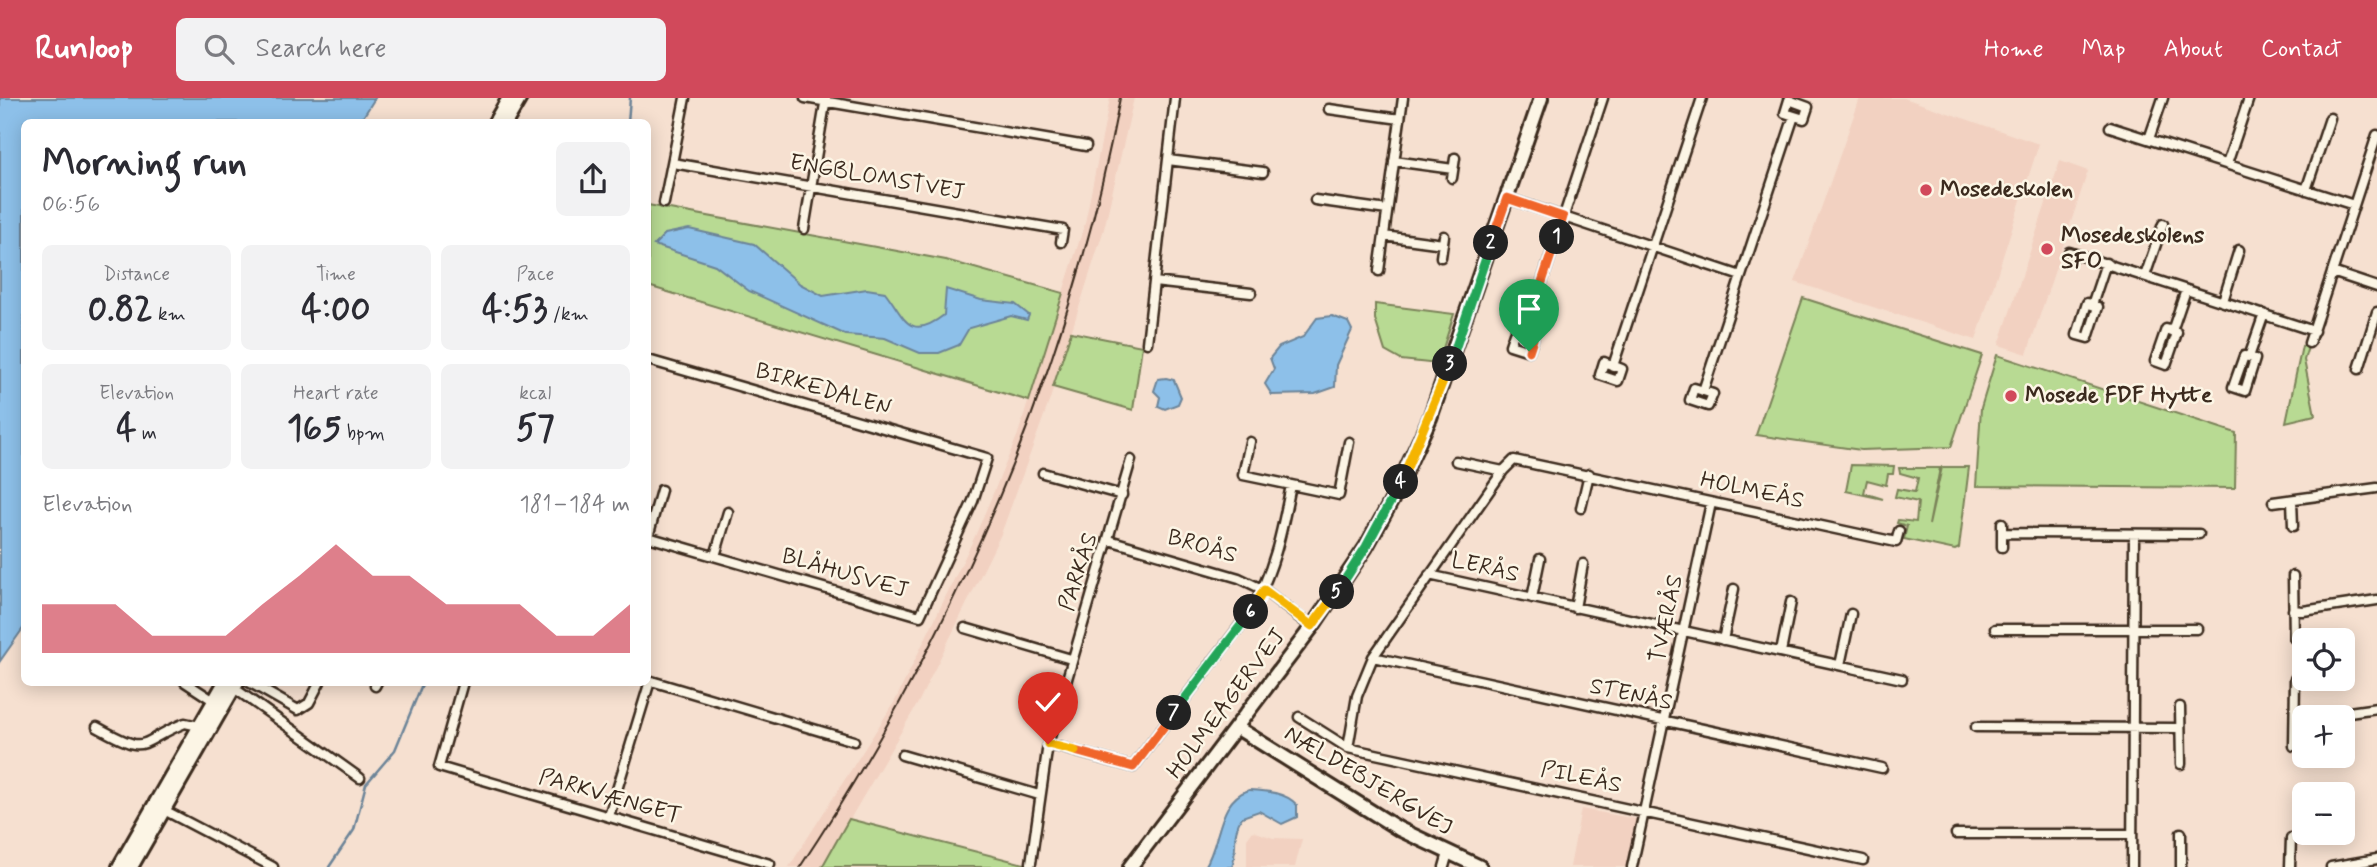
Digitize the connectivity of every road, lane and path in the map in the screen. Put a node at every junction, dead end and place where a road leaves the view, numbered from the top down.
1 (509, 98) edge
2 (520, 98) edge
3 (685, 98) edge
4 (805, 98) edge
5 (1175, 98) edge
6 (1404, 98) edge
7 (1541, 98) edge
8 (1603, 98) edge
9 (1702, 98) edge
10 (2163, 98) edge
11 (2249, 98) edge
12 (825, 100) edge
13 (1329, 109) dead end
14 (1794, 116) dead end
15 (2330, 118) dead end
16 (497, 119) edge
17 (508, 119) edge
18 (1400, 119) junction
19 (2110, 127) dead end
20 (2377, 135) edge
21 (2149, 139) junction
22 (1086, 146) dead end
23 (1454, 158) dead end
24 (2373, 158) edge
25 (1168, 160) junction
26 (1395, 161) junction
27 (673, 163) junction
28 (2227, 164) junction
29 (1263, 172) dead end
30 (811, 186) junction
31 (2306, 190) junction
32 (1507, 198) junction
33 (1315, 200) dead end
34 (664, 202) dead end
35 (2354, 205) junction
36 (1387, 210) junction
37 (1563, 217) junction
38 (2163, 224) dead end
39 (804, 229) dead end
40 (1384, 236) junction
41 (1061, 242) dead end
42 (1653, 247) junction
43 (2239, 250) dead end
44 (2069, 252) dead end
45 (1441, 257) dead end
46 (2106, 264) junction
47 (1379, 271) dead end
48 (2332, 272) junction
49 (1741, 276) junction
50 (2145, 276) junction
51 (1154, 282) junction
52 (2377, 286) edge
53 (2186, 290) junction
54 (1251, 293) dead end
55 (2223, 301) junction
56 (2092, 305) dead end
57 (2377, 312) edge
58 (2264, 314) junction
59 (2172, 331) dead end
60 (2314, 331) junction
61 (2374, 331) edge
62 (1524, 336) dead end
63 (1147, 343) dead end
64 (2309, 343) dead end
65 (2249, 357) dead end
66 (651, 360) edge
67 (1613, 366) dead end
68 (2359, 369) dead end
69 (1703, 391) dead end
70 (1250, 442) dead end
71 (1349, 442) dead end
72 (988, 458) joint
73 (1132, 460) dead end
74 (1456, 461) dead end
75 (1503, 471) junction
76 (1043, 473) dead end
77 (1589, 474) junction
78 (1291, 485) junction
79 (2377, 488) edge
80 (661, 491) dead end
81 (1122, 495) junction
82 (2292, 501) junction
83 (2273, 502) dead end
84 (1711, 503) junction
85 (1581, 508) dead end
86 (728, 512) dead end
87 (2003, 523) dead end
88 (651, 526) edge
89 (2293, 526) dead end
90 (1899, 531) dead end
91 (2003, 533) junction
92 (2134, 534) junction
93 (2199, 534) dead end
94 (651, 538) edge
95 (1109, 540) junction
96 (2003, 547) dead end
97 (715, 556) junction
98 (1540, 559) dead end
99 (1583, 565) dead end
100 (1429, 575) junction
101 (2293, 576) dead end
102 (1734, 589) dead end
103 (1264, 590) junction
104 (1532, 598) junction
105 (2377, 600) edge
106 (1791, 602) dead end
107 (1575, 608) junction
108 (2294, 610) junction
109 (1851, 614) dead end
110 (1312, 626) junction
111 (965, 628) dead end
112 (2294, 628) edge
113 (1995, 629) dead end
114 (2197, 629) dead end
115 (2132, 630) junction
116 (1684, 631) junction
117 (1723, 640) junction
118 (1781, 652) junction
119 (1373, 657) junction
120 (1071, 659) junction
121 (1840, 665) junction
122 (1902, 679) dead end
123 (651, 682) edge
124 (191, 686) edge
125 (230, 686) edge
126 (231, 686) edge
127 (235, 686) edge
128 (256, 686) edge
129 (318, 686) edge
130 (462, 686) edge
131 (648, 686) edge
132 (214, 701) junction
133 (2180, 707) dead end
134 (2377, 708) edge
135 (2355, 711) edge
136 (1299, 717) dead end
137 (1664, 722) junction
138 (199, 726) junction
139 (97, 727) dead end
140 (1236, 727) junction
141 (1976, 727) dead end
142 (2178, 728) junction
143 (2132, 729) junction
144 (854, 741) dead end
145 (1048, 744) junction
146 (1348, 748) junction
147 (902, 755) dead end
148 (2181, 764) dead end
149 (1882, 768) dead end
150 (360, 778) dead end
151 (1039, 795) junction
152 (164, 810) junction
153 (1644, 811) junction
154 (609, 816) junction
155 (2181, 833) dead end
156 (1956, 834) dead end
157 (2132, 834) junction
158 (2291, 838) dead end
159 (1448, 853) junction
160 (2377, 859) edge
161 (1863, 860) dead end
162 (1031, 863) dead end
163 (770, 864) dead end
164 (129, 867) edge
165 (274, 867) edge
166 (1130, 867) edge
167 (1444, 867) edge
168 (1480, 867) edge
169 (1632, 867) edge
170 (2132, 867) edge
171 (2181, 867) edge
172 (2290, 867) edge
173 (2331, 867) edge

1 - 16 street
2 - 17 street
3 - 27 street
4 - 12 street
5 - 25 street
6 - 18 street
7 - 32 street, HOLMEAGERVEJ
8 - 37 street
9 - 42 street
10 - 21 street
11 - 28 street
12 - 22 street
12 - 30 street
13 - 18 street
14 - 49 street
15 - 31 street
18 - 26 street
19 - 21 street
20 - 24 street
21 - 28 street
23 - 26 street
24 - 35 street
25 - 29 street
25 - 51 street
26 - 36 street
27 - 30 street, ENGBLOMSTVEJ
27 - 34 street
28 - 31 street
30 - 39 street
30 - 41 street, ENGBLOMSTVEJ
31 - 35 street
32 - 37 street
32 - 110 street, HOLMEAGERVEJ
33 - 36 street
35 - 48 street
36 - 40 street
37 - 42 street
37 - 62 street
38 - 50 street
40 - 45 street
40 - 47 street
42 - 49 street
42 - 67 street
43 - 55 street
44 - 46 street
46 - 50 street
46 - 56 street
48 - 52 street
48 - 60 street
49 - 69 street
50 - 53 street
51 - 54 street
51 - 63 street
53 - 55 street
53 - 59 street
55 - 58 street
57 - 61 street
58 - 60 street
58 - 65 street
60 - 64 street
61 - 68 street
66 - 72 street, BIRKEDALEN
70 - 78 street
71 - 78 street
72 - 97 street, BLÅHUSVEJ
73 - 81 street, PARKÅS
74 - 75 street, HOLMEÅS
75 - 77 street, HOLMEÅS
75 - 100 street
76 - 81 street
77 - 84 street, HOLMEÅS
77 - 85 street
78 - 103 street
79 - 82 street
80 - 88 street, BLÅHUSVEJ
81 - 95 street, PARKÅS
82 - 83 street
82 - 89 street
84 - 90 street, HOLMEÅS
84 - 116 street, TVÆRÅS
86 - 97 street
87 - 91 street
91 - 92 street
91 - 96 street
92 - 93 street
92 - 115 street
94 - 97 street, BLÅHUSVEJ
95 - 103 street, BROÅS
95 - 120 street, PARKÅS
98 - 104 street, LERÅS
99 - 107 street
100 - 104 street, LERÅS
100 - 119 street
101 - 108 street
102 - 117 street
103 - 110 street, BROÅS
103 - 145 street
104 - 107 street, LERÅS
105 - 108 street
106 - 118 street
107 - 116 street, LERÅS
108 - 112 street
109 - 121 street
110 - 140 street, HOLMEAGERVEJ
111 - 120 street
113 - 115 street
114 - 115 street
115 - 143 street
116 - 117 street, LERÅS
116 - 137 street, TVÆRÅS
117 - 118 street, LERÅS
118 - 121 street, LERÅS
119 - 137 street, STENÅS
119 - 146 street
120 - 145 street, PARKÅS
121 - 122 street, LERÅS
123 - 144 street
124 - 132 street
125 - 132 street
126 - 152 street
127 - 150 street
128 - 129 street
130 - 154 street, PARKVÆNGET
131 - 154 street
132 - 138 street
133 - 142 street
134 - 135 street
136 - 146 street, PILEÅS
137 - 149 street, STENÅS
137 - 153 street, TVÆRÅS
138 - 139 street
138 - 164 street
140 - 159 street, NÆLDEBJERGVEJ
140 - 166 street, HOLMEAGERVEJ
141 - 143 street
142 - 143 street
142 - 148 street
143 - 157 street
145 - 151 street, PARKÅS
146 - 153 street, PILEÅS
147 - 151 street
151 - 162 street, PARKÅS
152 - 164 street
152 - 165 street
153 - 161 street, PILEÅS
153 - 169 street, TVÆRÅS
154 - 163 street, PARKVÆNGET
155 - 171 street
156 - 157 street
157 - 170 street
158 - 172 street
159 - 167 street
159 - 168 street, NÆLDEBJERGVEJ
160 - 173 street

